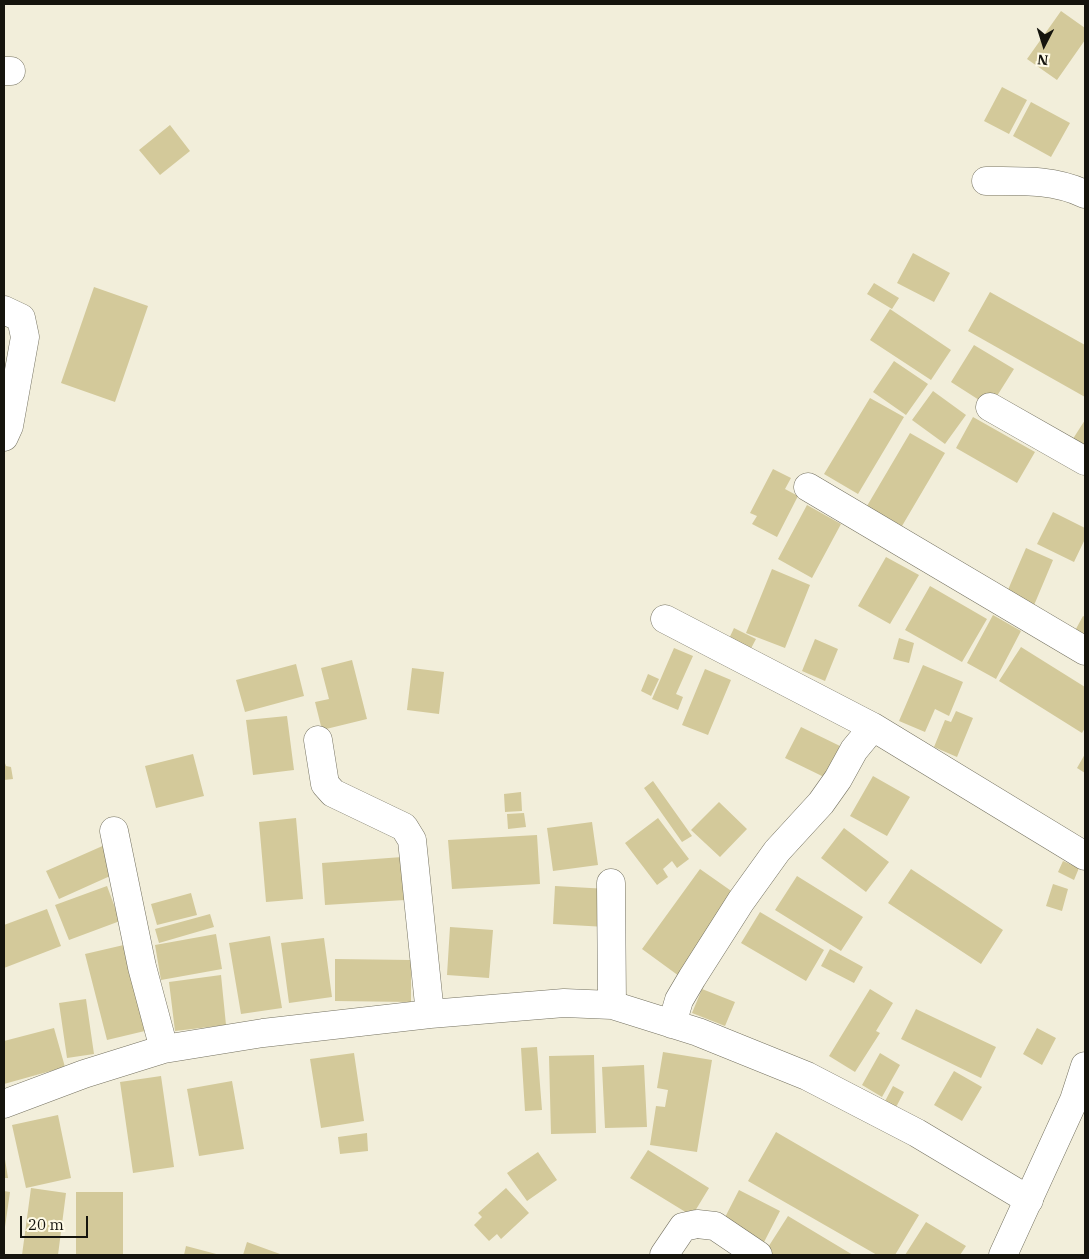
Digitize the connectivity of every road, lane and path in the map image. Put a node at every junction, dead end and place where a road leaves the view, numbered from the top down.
1 (986, 181) dead end
2 (1085, 194) edge
3 (4, 310) edge
4 (990, 407) dead end
5 (4, 437) edge
6 (1085, 461) edge
7 (808, 487) dead end
8 (665, 619) dead end
9 (1085, 651) edge
10 (873, 727) junction
11 (318, 740) dead end
12 (114, 831) dead end
13 (1085, 856) edge
14 (611, 883) dead end
15 (612, 1005) junction
16 (430, 1014) junction
17 (672, 1024) junction
18 (164, 1048) junction
19 (1085, 1066) edge
20 (1080, 1103) edge
21 (4, 1104) edge
22 (1029, 1200) junction
23 (664, 1255) edge
24 (758, 1255) edge
25 (1003, 1255) edge

1 - 2 street
3 - 5 street
4 - 6 street
7 - 9 street
8 - 10 street
10 - 13 street
10 - 17 street
11 - 16 street
12 - 18 street
14 - 15 street
15 - 16 street
15 - 17 street
16 - 18 street
17 - 22 street
18 - 21 street
19 - 20 street
20 - 22 street
22 - 25 street
23 - 24 street

